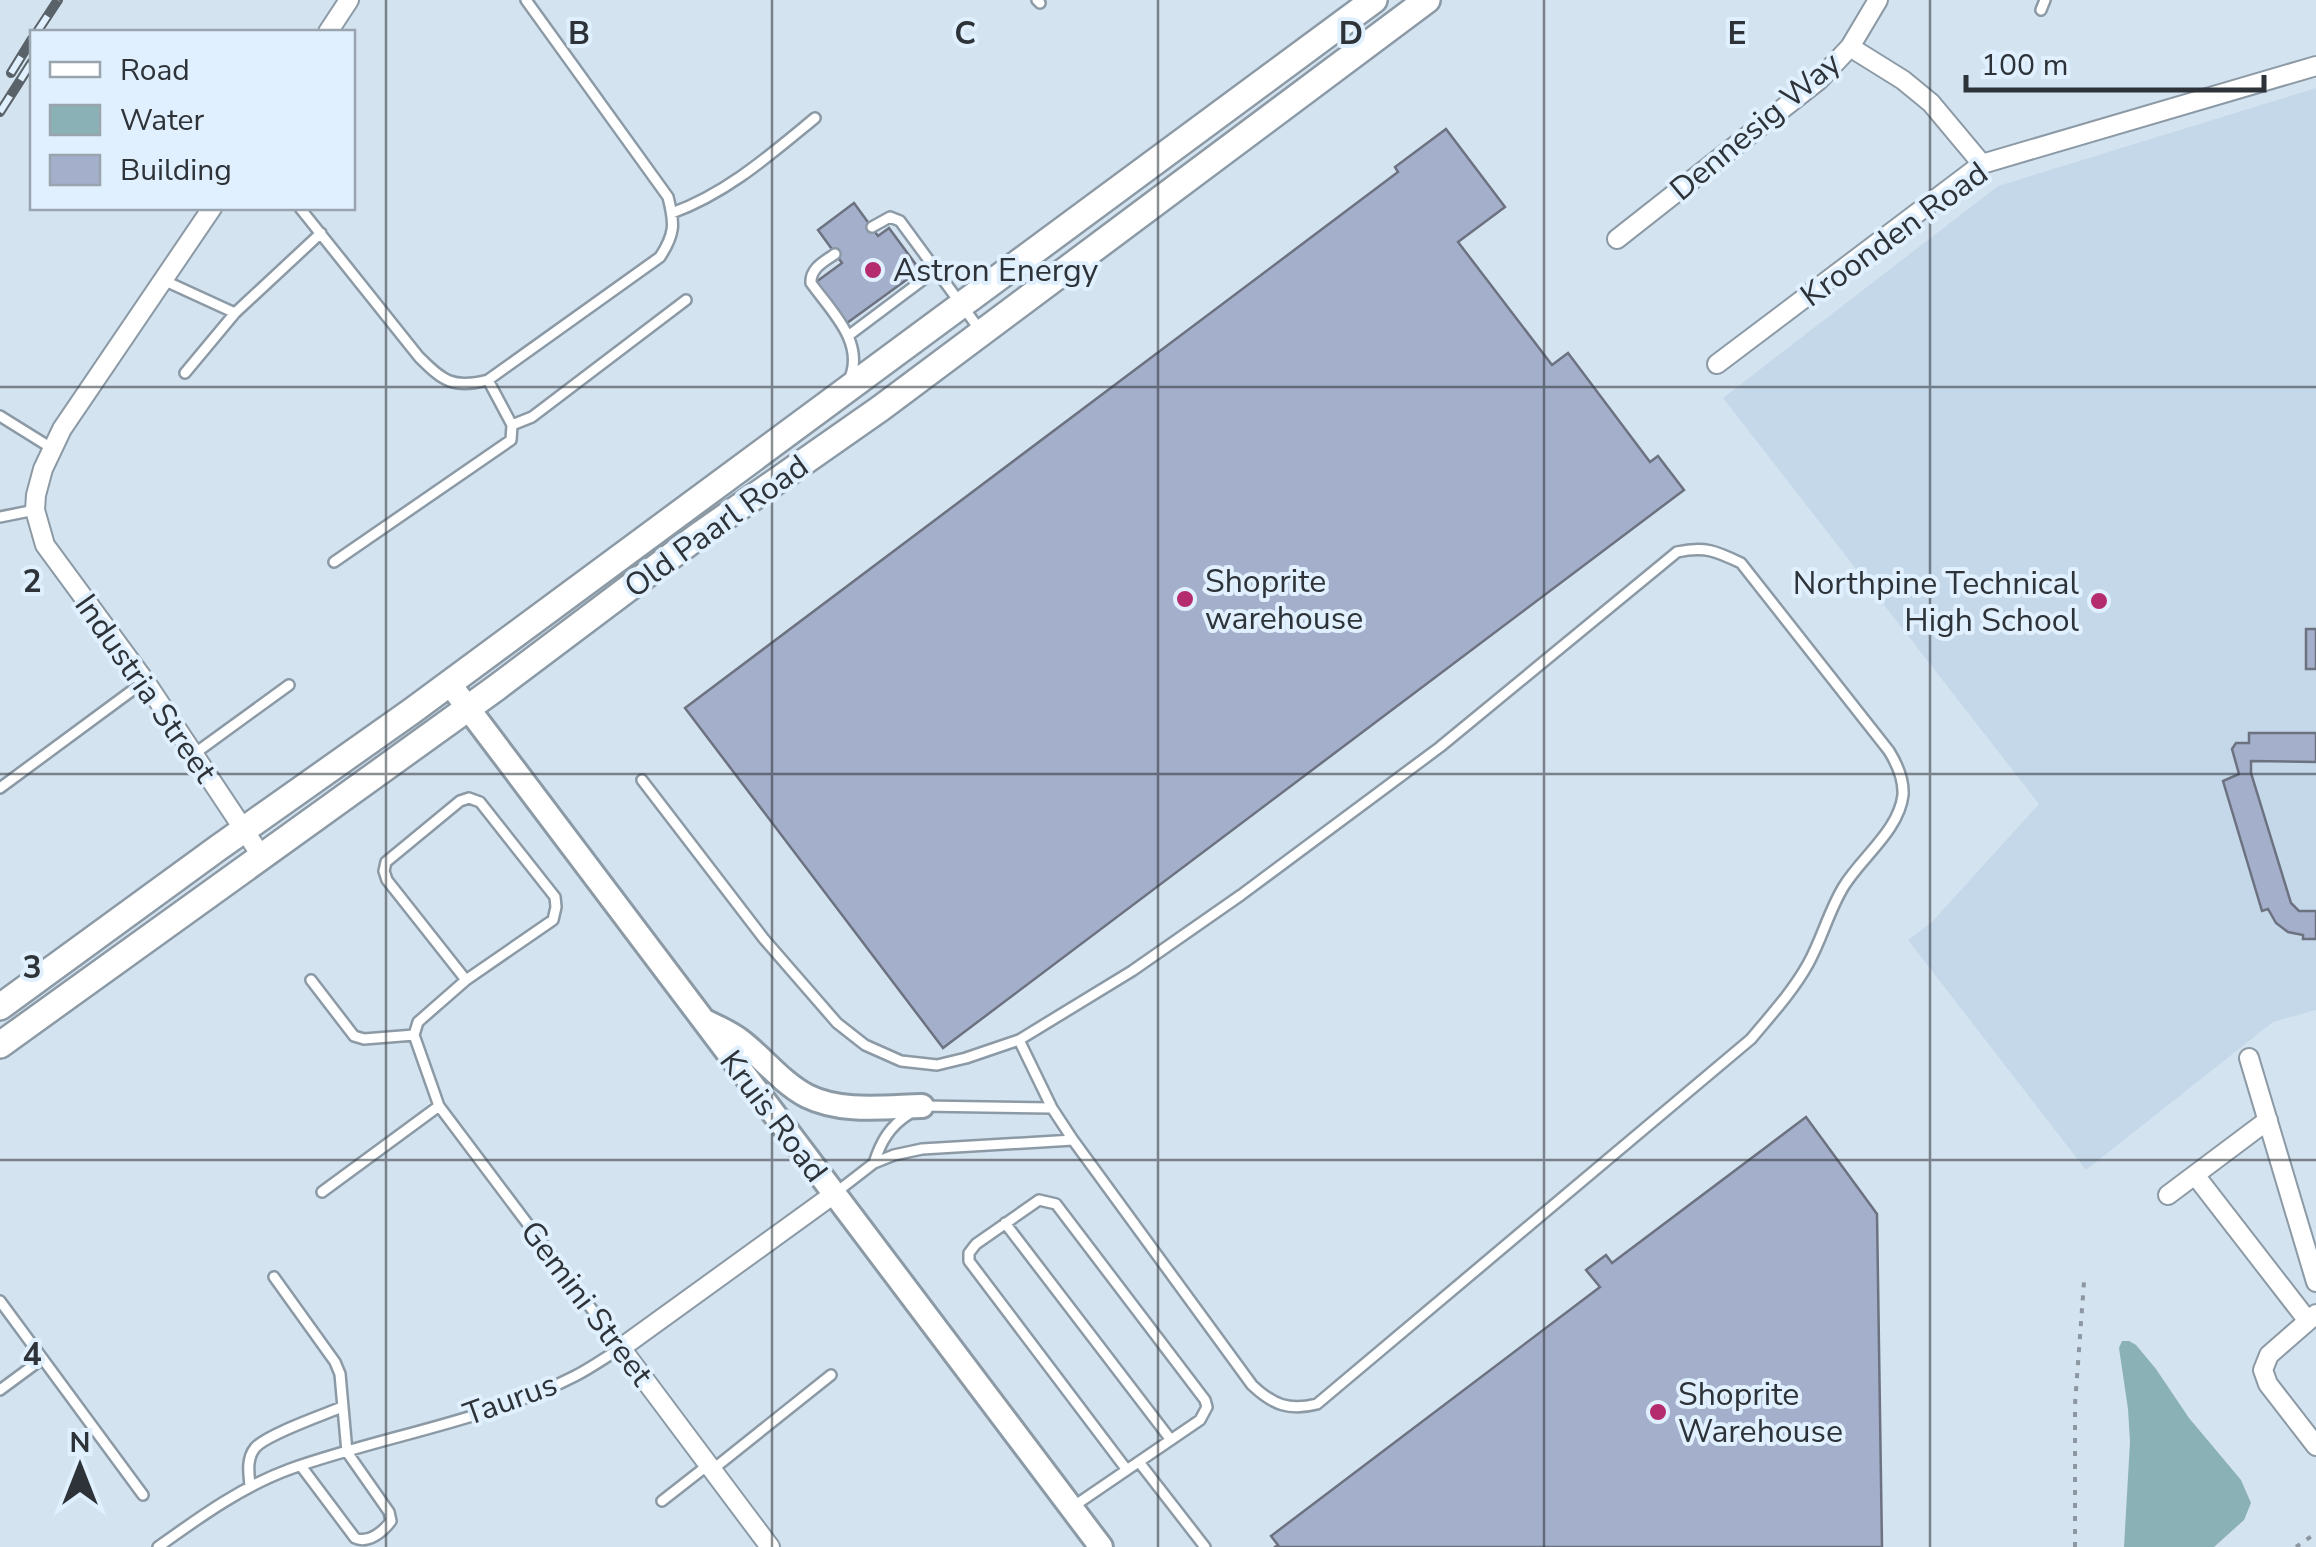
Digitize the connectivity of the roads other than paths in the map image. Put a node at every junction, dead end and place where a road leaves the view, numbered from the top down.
1 (349, 0) edge
2 (526, 0) edge
3 (1374, 0) edge
4 (1428, 0) edge
5 (1878, 0) edge
6 (329, 30) edge
7 (1850, 46) junction
8 (2316, 66) edge
9 (814, 118) dead end
10 (1982, 164) junction
11 (211, 210) edge
12 (302, 210) edge
13 (672, 213) junction
14 (872, 228) dead end
15 (321, 233) junction
16 (1617, 239) dead end
17 (835, 254) dead end
18 (936, 270) junction
19 (163, 280) junction
20 (686, 300) dead end
21 (961, 305) junction
22 (235, 313) junction
23 (982, 333) junction
24 (848, 336) junction
25 (1717, 364) dead end
26 (185, 373) dead end
27 (488, 380) junction
28 (843, 393) junction
29 (0, 416) edge
30 (512, 426) junction
31 (53, 449) junction
32 (35, 510) junction
33 (0, 518) edge
34 (334, 562) dead end
35 (145, 681) junction
36 (449, 683) junction
37 (289, 686) dead end
38 (467, 708) junction
39 (194, 754) junction
40 (642, 780) dead end
41 (0, 788) edge
42 (244, 830) junction
43 (262, 857) junction
44 (311, 980) dead end
45 (466, 980) junction
46 (0, 1008) edge
47 (700, 1018) junction
48 (414, 1035) junction
49 (1019, 1040) junction
50 (0, 1045) edge
51 (2250, 1058) dead end
52 (438, 1106) junction
53 (922, 1106) junction
54 (1052, 1108) junction
55 (2268, 1120) junction
56 (1073, 1140) junction
57 (874, 1163) junction
58 (2196, 1174) junction
59 (322, 1192) dead end
60 (834, 1194) junction
61 (2168, 1195) dead end
62 (1005, 1223) junction
63 (274, 1277) dead end
64 (2316, 1282) edge
65 (0, 1301) edge
66 (2312, 1318) edge
67 (621, 1348) junction
68 (42, 1359) junction
69 (831, 1375) dead end
70 (0, 1390) edge
71 (342, 1407) junction
72 (1170, 1440) junction
73 (2316, 1446) edge
74 (348, 1452) junction
75 (1138, 1462) junction
76 (301, 1466) junction
77 (710, 1467) junction
78 (1127, 1470) junction
79 (250, 1486) junction
80 (143, 1495) dead end
81 (662, 1501) dead end
82 (1072, 1508) junction
83 (158, 1547) edge
84 (770, 1547) edge
85 (1101, 1547) edge
86 (1204, 1547) edge

1 - 6 street
2 - 13 lane
3 - 21 main road, Old Paarl Road
4 - 23 main road, Old Paarl Road
5 - 7 street, Dennesig Way
7 - 10 street
7 - 16 street, Dennesig Way
8 - 10 street, Kroonden Road
9 - 13 lane
10 - 25 street, Kroonden Road
11 - 19 street
12 - 15 lane
13 - 27 lane
14 - 18 lane
15 - 22 lane
15 - 27 lane
17 - 24 lane
18 - 21 lane
18 - 24 lane
19 - 22 lane
19 - 31 street
20 - 30 lane
21 - 23 lane
21 - 28 main road, Old Paarl Road
22 - 26 lane
23 - 38 main road, Old Paarl Road
24 - 28 lane
27 - 30 lane
28 - 36 main road, Old Paarl Road
29 - 31 lane
30 - 34 lane
31 - 32 street
32 - 33 lane
32 - 35 street, Industria Street
35 - 39 street, Industria Street
35 - 41 lane
36 - 38 street, Kruis Road
36 - 42 main road, Old Paarl Road
37 - 39 lane
38 - 43 main road, Old Paarl Road
38 - 47 street, Kruis Road
39 - 42 street, Industria Street
40 - 49 lane
42 - 43 street, Industria Street
42 - 46 main road, Old Paarl Road
43 - 50 main road, Old Paarl Road
44 - 48 lane
45 - 45 lane
45 - 48 lane
47 - 53 street
47 - 60 street, Kruis Road
48 - 52 lane, Gemini Street
49 - 54 lane
49 - 56 lane
51 - 55 street
52 - 59 lane
52 - 67 lane, Gemini Street
53 - 54 lane
53 - 57 lane
54 - 56 lane
55 - 58 street
55 - 64 street
56 - 57 lane
57 - 60 lane
58 - 61 street
58 - 66 street
60 - 67 street, Taurus
60 - 82 street, Kruis Road
62 - 72 lane
62 - 72 lane
62 - 78 lane
63 - 71 lane
65 - 68 lane
66 - 73 street
67 - 74 lane, Taurus
67 - 77 street, Gemini Street
68 - 70 lane
68 - 80 lane
69 - 77 lane
71 - 74 lane
71 - 79 lane
72 - 75 lane
74 - 76 lane, Taurus
74 - 76 lane
75 - 78 lane
75 - 86 lane
76 - 79 lane, Taurus
77 - 81 lane
77 - 84 street, Gemini Street
78 - 82 lane
79 - 83 lane, Taurus
82 - 85 street, Kruis Road

